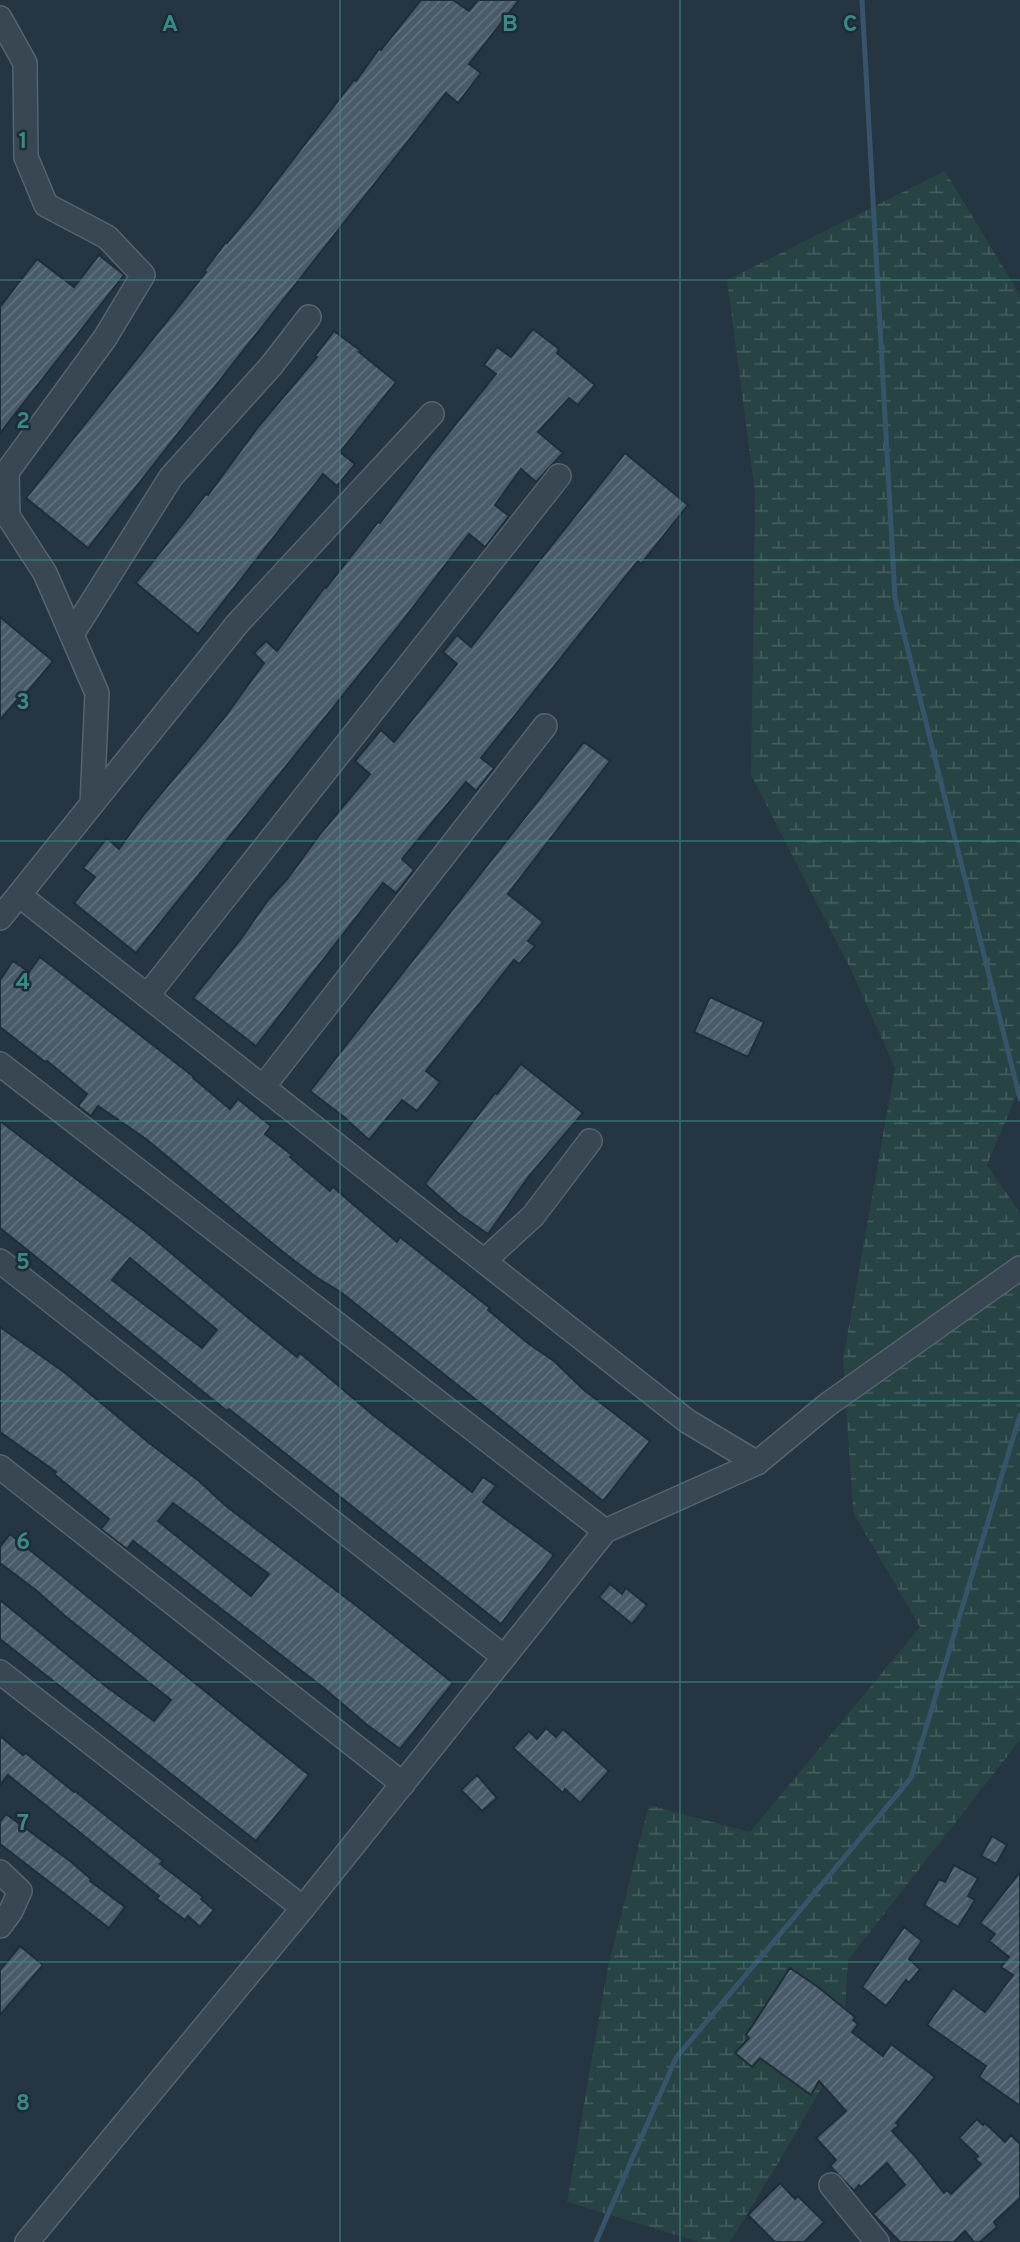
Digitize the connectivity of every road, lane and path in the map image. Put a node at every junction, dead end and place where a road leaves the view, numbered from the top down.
1 (0, 18) edge
2 (309, 317) dead end
3 (432, 414) dead end
4 (559, 476) dead end
5 (72, 634) junction
6 (545, 726) dead end
7 (92, 804) junction
8 (19, 895) junction
9 (0, 918) edge
10 (147, 996) junction
11 (0, 1064) edge
12 (264, 1087) junction
13 (590, 1141) dead end
14 (0, 1261) edge
15 (484, 1261) junction
16 (1020, 1269) edge
17 (757, 1463) junction
18 (0, 1467) edge
19 (605, 1531) junction
20 (503, 1657) junction
21 (0, 1672) edge
22 (402, 1784) junction
23 (0, 1872) edge
24 (303, 1908) junction
25 (0, 1926) edge
26 (831, 2185) dead end
27 (27, 2242) edge
28 (877, 2242) edge

1 - 5 street
2 - 5 street
3 - 7 street
4 - 10 street
5 - 7 street
6 - 12 street
7 - 8 street
8 - 9 street
8 - 10 street
10 - 12 street
11 - 19 street
12 - 15 street
13 - 15 street
14 - 20 street
15 - 17 street
16 - 17 street
17 - 19 street
18 - 22 street
19 - 20 street
20 - 22 street
21 - 24 street
22 - 24 street
23 - 25 street
24 - 27 street
26 - 28 street

